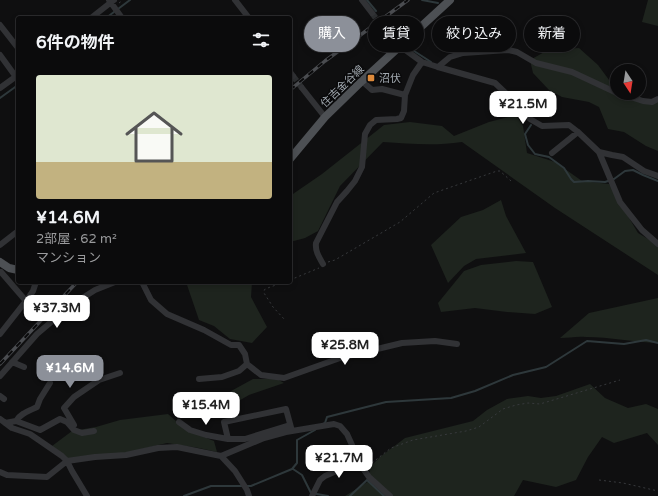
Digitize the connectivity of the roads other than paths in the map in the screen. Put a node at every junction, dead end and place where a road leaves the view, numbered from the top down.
1 (235, 0) edge
2 (362, 0) edge
3 (450, 0) edge
4 (111, 1) edge
5 (372, 13) tunnel mouth
6 (93, 16) edge
7 (120, 16) edge
8 (247, 16) edge
9 (424, 24) edge
10 (0, 25) edge
11 (16, 45) edge
12 (393, 52) edge
13 (408, 52) edge
14 (0, 55) edge
15 (422, 62) junction
16 (438, 67) junction
17 (16, 75) edge
18 (16, 77) edge
19 (362, 81) junction
20 (0, 88) edge
21 (302, 88) tunnel mouth
22 (610, 90) edge
23 (405, 95) junction
24 (658, 99) edge
25 (640, 100) edge
26 (325, 117) junction
27 (578, 132) junction
28 (599, 152) junction
29 (552, 153) dead end
30 (292, 157) edge
31 (658, 176) edge
32 (16, 233) edge
33 (658, 244) edge
34 (0, 245) edge
35 (0, 262) edge
36 (323, 264) road end
37 (16, 270) edge
38 (1, 272) dead end
39 (35, 284) edge
40 (110, 284) edge
41 (143, 284) edge
42 (26, 301) junction
43 (84, 307) dead end
44 (58, 316) junction
45 (0, 334) edge
46 (457, 344) dead end
47 (12, 362) junction
48 (247, 364) junction
49 (24, 367) dead end
50 (120, 374) dead end
51 (0, 376) edge
52 (199, 379) dead end
53 (50, 383) dead end
54 (2, 421) edge
55 (16, 421) junction
56 (179, 422) dead end
57 (291, 428) junction
58 (77, 431) junction
59 (94, 431) dead end
60 (228, 439) junction
61 (221, 456) junction
62 (67, 461) junction
63 (362, 467) junction
64 (0, 472) edge
65 (248, 493) edge
66 (313, 493) edge
67 (87, 496) edge
68 (390, 496) edge

1 - 8 street
2 - 5 street
3 - 9 main road, 住吉金谷線
4 - 6 street
4 - 7 street
10 - 11 street
12 - 19 main road, 住吉金谷線
13 - 15 street
14 - 17 street
15 - 16 street
15 - 23 street
16 - 22 street
16 - 27 street
18 - 20 street
19 - 23 street
19 - 26 main road, 住吉金谷線
21 - 26 street
23 - 36 street
24 - 25 street
26 - 30 main road, 住吉金谷線
27 - 28 street
27 - 29 street
28 - 31 street
28 - 33 street
32 - 34 street
35 - 37 main road
38 - 42 street
39 - 42 street
40 - 44 street
41 - 48 street
42 - 45 street
43 - 44 street
44 - 47 street
46 - 48 street
47 - 49 street
47 - 51 street
48 - 52 street
50 - 58 street
53 - 55 street
54 - 55 street
54 - 62 street
55 - 58 street
56 - 60 street
57 - 60 street
57 - 60 street
57 - 61 street
57 - 63 street
58 - 59 street
61 - 62 street
61 - 65 street
62 - 64 street
62 - 67 street
63 - 66 street
63 - 68 street

